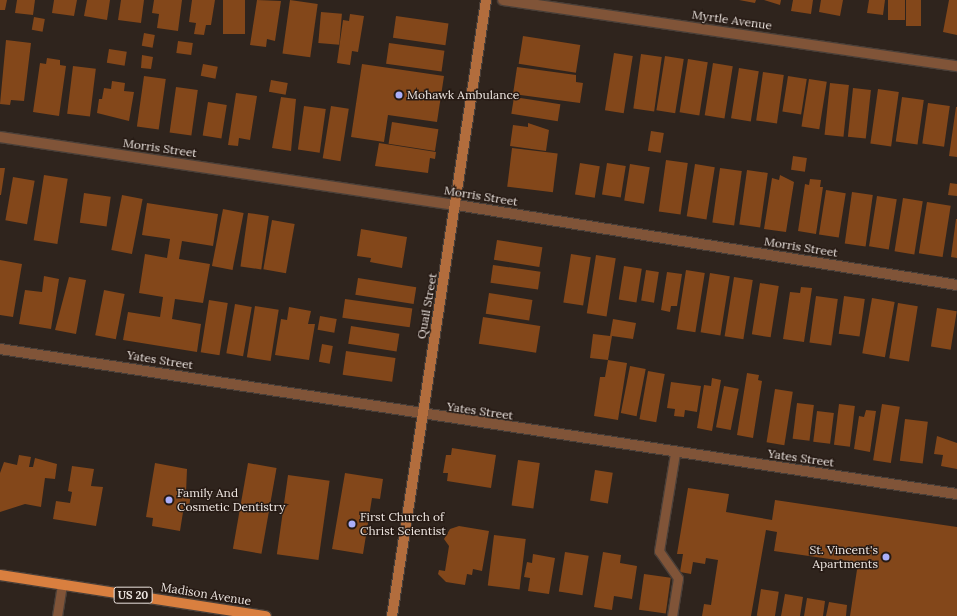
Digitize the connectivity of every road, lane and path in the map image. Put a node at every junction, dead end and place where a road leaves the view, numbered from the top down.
1 (486, 0) edge
2 (503, 0) edge
3 (957, 66) edge
4 (0, 137) edge
5 (457, 205) junction
6 (957, 285) edge
7 (0, 349) edge
8 (421, 416) junction
9 (675, 453) junction
10 (957, 494) edge
11 (0, 575) edge
12 (62, 584) junction
13 (57, 616) edge
14 (266, 616) edge
15 (392, 616) edge
16 (672, 616) edge

1 - 5 street, Quail Street
2 - 3 street, Myrtle Avenue
4 - 5 street, Morris Street
5 - 6 street, Morris Street
5 - 8 street, Quail Street
7 - 8 street, Yates Street
8 - 9 street, Yates Street
8 - 15 street, Quail Street
9 - 10 street, Yates Street
9 - 16 lane
11 - 12 main road, Madison Avenue / US 20
12 - 13 lane
12 - 14 main road, Madison Avenue / US 20

